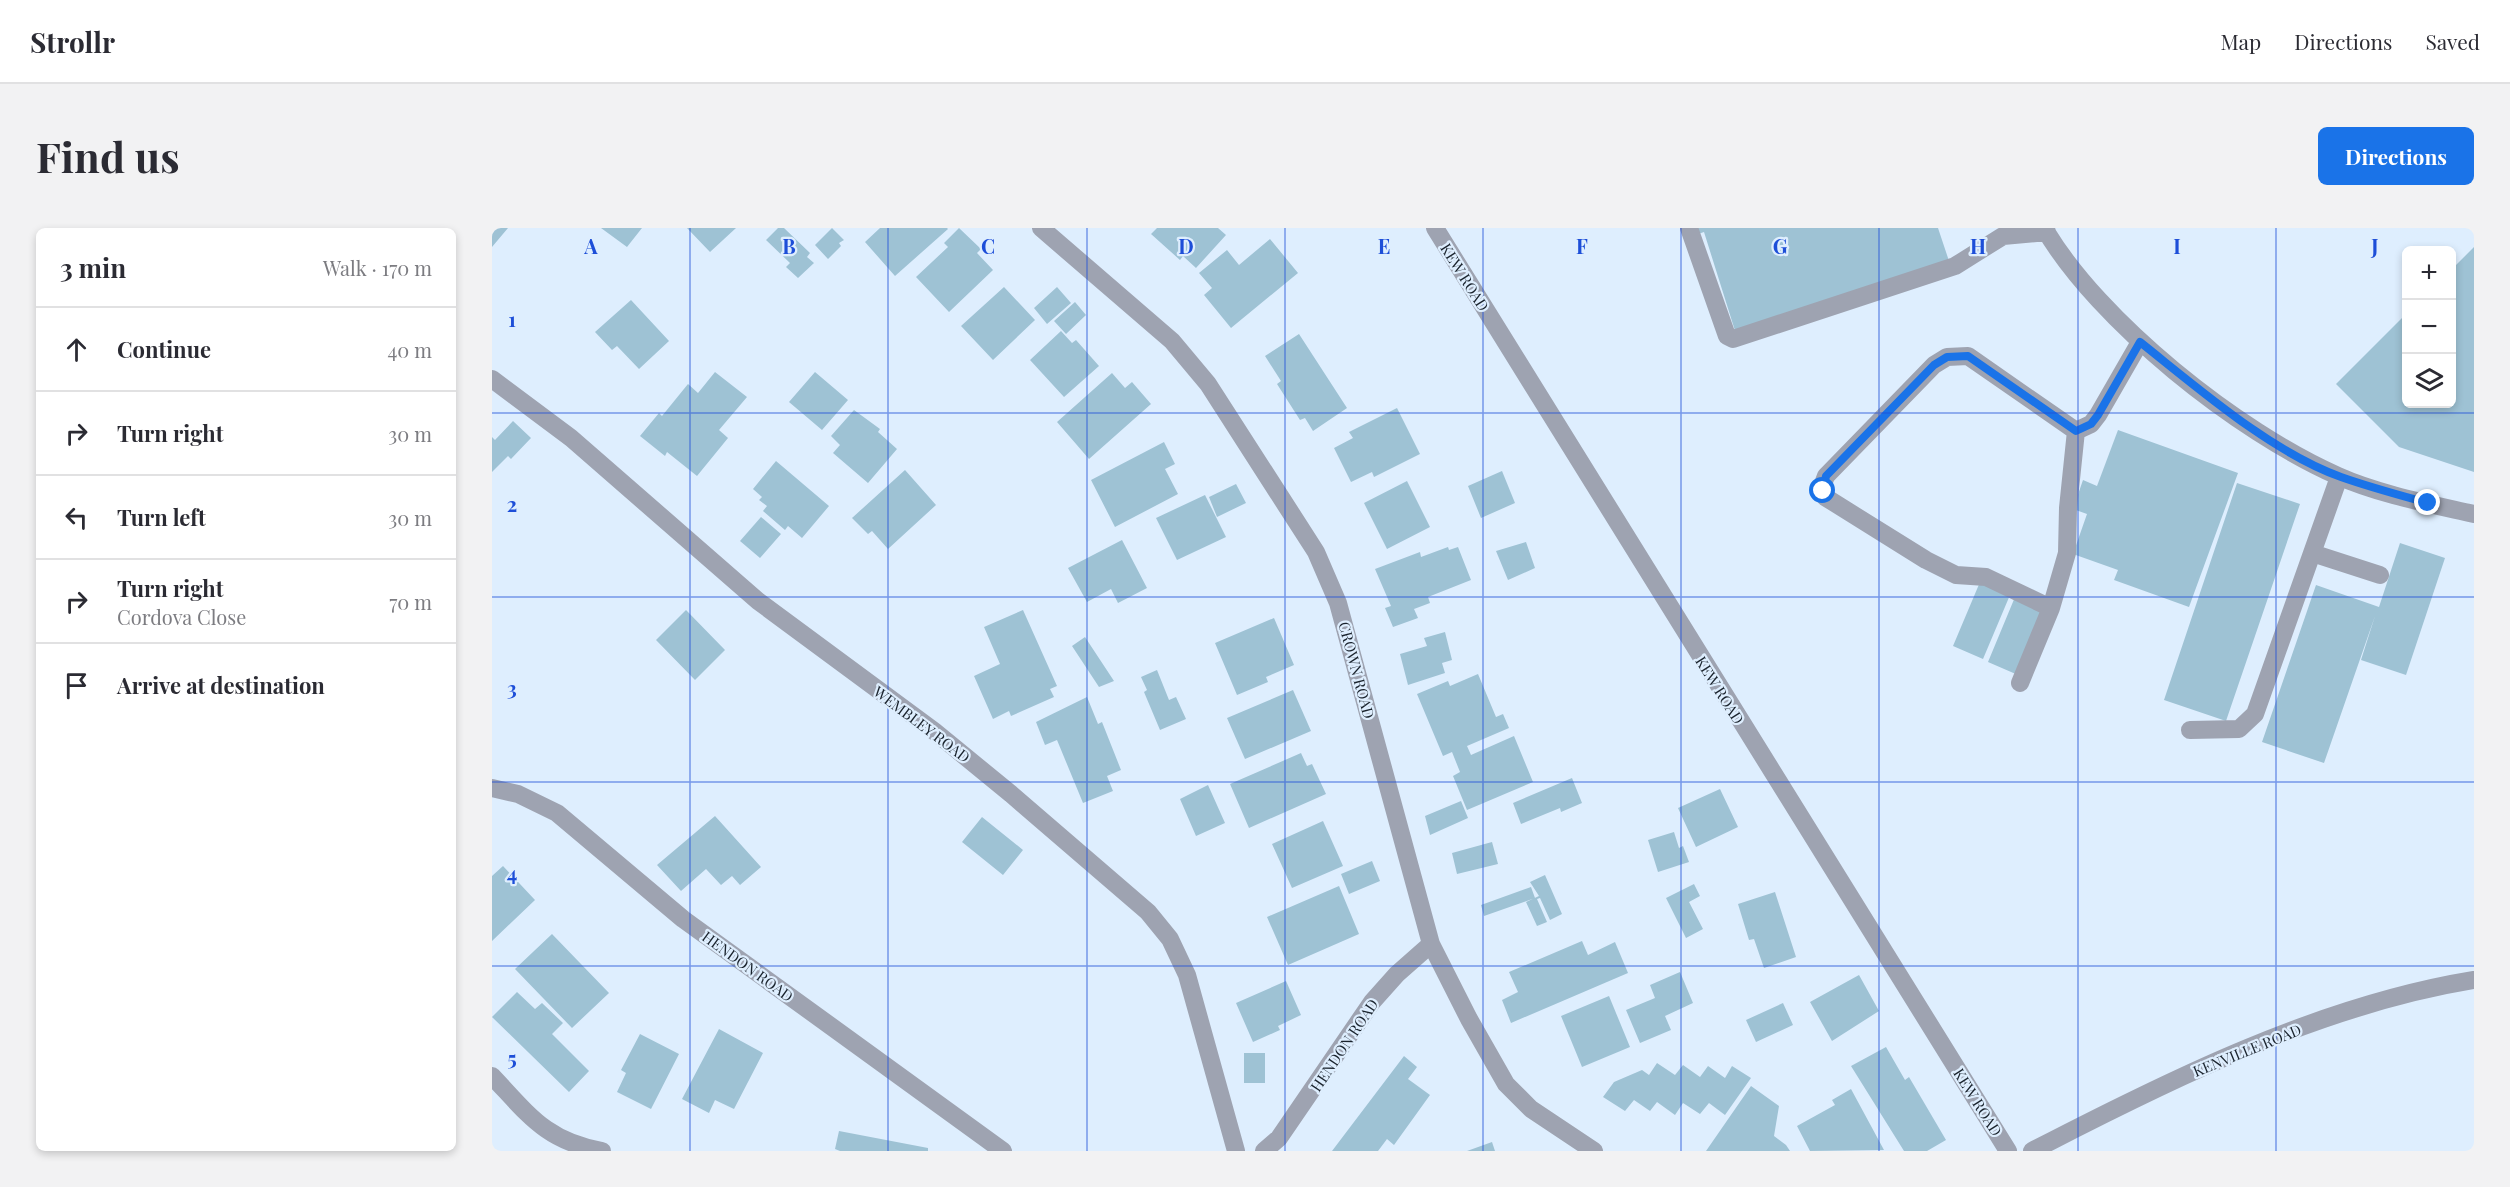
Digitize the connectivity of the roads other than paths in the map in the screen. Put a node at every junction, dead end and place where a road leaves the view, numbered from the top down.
1 (1041, 228) edge
2 (1435, 228) edge
3 (1689, 228) edge
4 (2045, 230) edge
5 (1999, 232) edge
6 (2140, 342) junction
7 (492, 379) edge
8 (2076, 431) junction
9 (2339, 477) junction
10 (2474, 514) edge
11 (2312, 553) junction
12 (2380, 575) dead end
13 (2051, 608) junction
14 (2020, 683) dead end
15 (2190, 730) dead end
16 (492, 788) edge
17 (1431, 944) junction
18 (2474, 980) edge
19 (492, 1076) edge
20 (602, 1151) edge
21 (1003, 1151) edge
22 (1236, 1151) edge
23 (1264, 1151) edge
24 (1594, 1151) edge
25 (2008, 1151) edge
26 (2032, 1151) edge

1 - 17 street, CROWN ROAD
2 - 25 street, KEW ROAD
3 - 5 street
4 - 5 street
4 - 6 street
6 - 8 street
6 - 9 street
7 - 22 street, WEMBLEY ROAD
8 - 13 street
8 - 13 street
9 - 10 street
9 - 11 street
11 - 12 street
11 - 15 street
13 - 14 street
16 - 21 street, HENDON ROAD
17 - 23 street, HENDON ROAD
17 - 24 street, CROWN ROAD
18 - 26 street, KENVILLE ROAD
19 - 20 street

